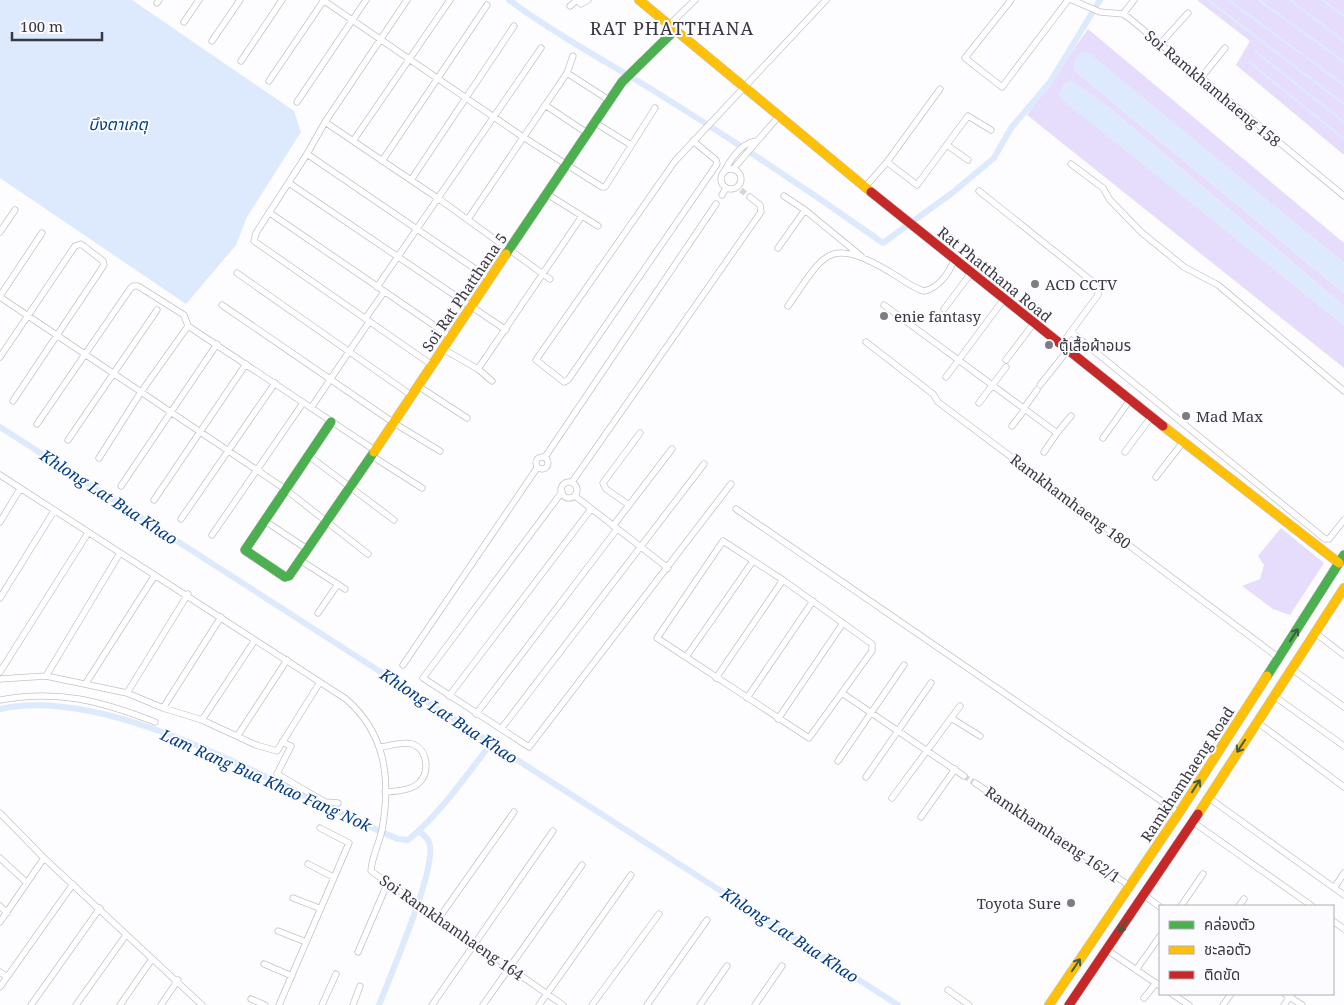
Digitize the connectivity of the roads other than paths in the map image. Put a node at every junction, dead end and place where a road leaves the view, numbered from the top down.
1 (199, 0) edge
2 (240, 0) edge
3 (282, 0) edge
4 (324, 0) edge
5 (366, 0) edge
6 (407, 0) edge
7 (450, 0) edge
8 (588, 0) edge
9 (639, 0) edge
10 (695, 0) edge
11 (826, 0) edge
12 (1011, 0) edge
13 (1068, 0) edge
14 (1072, 0) edge
15 (1134, 0) edge
16 (487, 5) dead end
17 (570, 6) dead end
18 (1188, 13) dead end
19 (1123, 14) junction
20 (352, 20) junction
21 (184, 22) dead end
22 (514, 26) dead end
23 (671, 28) junction
24 (381, 39) junction
25 (212, 41) dead end
26 (1160, 44) junction
27 (541, 48) dead end
28 (1225, 48) dead end
29 (573, 56) dead end
30 (411, 58) junction
31 (241, 61) dead end
32 (566, 73) junction
33 (439, 78) junction
34 (1201, 78) junction
35 (269, 82) dead end
36 (744, 88) junction
37 (940, 89) dead end
38 (466, 98) junction
39 (609, 100) junction
40 (297, 102) dead end
41 (545, 104) junction
42 (655, 108) dead end
43 (779, 116) junction
44 (495, 118) junction
45 (325, 122) junction
46 (594, 122) junction
47 (991, 130) dead end
48 (587, 132) junction
49 (523, 137) junction
50 (353, 141) junction
51 (693, 141) junction
52 (756, 143) junction
53 (631, 145) junction
54 (947, 145) junction
55 (308, 154) junction
56 (968, 160) dead end
57 (382, 161) junction
58 (887, 162) junction
59 (565, 164) junction
60 (1071, 164) dead end
61 (733, 169) junction
62 (725, 170) junction
63 (411, 180) junction
64 (289, 183) junction
65 (866, 186) junction
66 (726, 188) junction
67 (979, 191) dead end
68 (547, 194) junction
69 (722, 195) dead end
70 (750, 196) tunnel mouth
71 (784, 196) dead end
72 (1344, 196) edge
73 (439, 199) junction
74 (716, 204) dead end
75 (15, 210) dead end
76 (805, 210) junction
77 (270, 214) junction
78 (582, 216) junction
79 (468, 219) junction
80 (598, 226) dead end
81 (417, 229) junction
82 (0, 232) edge
83 (42, 232) dead end
84 (778, 248) dead end
85 (509, 250) junction
86 (863, 257) junction
87 (397, 258) junction
88 (954, 260) junction
89 (237, 273) dead end
90 (971, 273) junction
91 (544, 274) junction
92 (490, 279) junction
93 (550, 279) dead end
94 (377, 287) junction
95 (384, 292) junction
96 (0, 296) edge
97 (1004, 299) junction
98 (222, 305) dead end
99 (884, 305) dead end
100 (788, 306) dead end
101 (471, 308) junction
102 (944, 309) dead end
103 (157, 310) dead end
104 (28, 316) junction
105 (367, 320) junction
106 (1034, 323) junction
107 (188, 326) junction
108 (506, 330) junction
109 (1071, 332) junction
110 (57, 336) junction
111 (451, 337) junction
112 (866, 342) dead end
113 (217, 344) junction
114 (1065, 348) junction
115 (444, 349) junction
116 (349, 352) junction
117 (85, 355) junction
118 (0, 357) edge
119 (958, 359) junction
120 (246, 364) junction
121 (432, 365) junction
122 (478, 369) junction
123 (114, 374) junction
124 (946, 377) dead end
125 (330, 379) junction
126 (492, 381) dead end
127 (275, 383) junction
128 (993, 384) junction
129 (418, 386) junction
130 (1344, 391) edge
131 (141, 392) junction
132 (411, 395) junction
133 (1130, 400) junction
134 (13, 401) dead end
135 (303, 402) junction
136 (979, 403) dead end
137 (311, 408) junction
138 (1024, 409) junction
139 (171, 413) junction
140 (1070, 416) dead end
141 (1151, 417) junction
142 (467, 418) dead end
143 (331, 422) junction
144 (394, 423) junction
145 (37, 424) dead end
146 (1012, 426) dead end
147 (198, 432) junction
148 (640, 433) dead end
149 (1057, 433) junction
150 (1103, 438) dead end
151 (68, 440) dead end
152 (1183, 442) junction
153 (672, 449) dead end
154 (228, 450) junction
155 (440, 451) dead end
156 (1044, 452) dead end
157 (1125, 452) dead end
158 (374, 454) junction
159 (309, 456) junction
160 (99, 458) dead end
161 (704, 464) dead end
162 (258, 471) junction
163 (0, 475) edge
164 (1156, 477) dead end
165 (572, 482) junction
166 (731, 484) dead end
167 (122, 486) dead end
168 (352, 487) junction
169 (422, 488) dead end
170 (20, 489) junction
171 (285, 489) junction
172 (562, 492) junction
173 (575, 496) junction
174 (154, 500) dead end
175 (1278, 504) junction
176 (629, 505) junction
177 (591, 509) junction
178 (736, 509) dead end
179 (54, 511) junction
180 (1271, 512) junction
181 (181, 519) dead end
182 (394, 520) dead end
183 (1344, 520) edge
184 (265, 521) junction
185 (328, 521) junction
186 (0, 522) edge
187 (615, 528) junction
188 (88, 533) junction
189 (212, 535) dead end
190 (642, 548) junction
191 (307, 549) junction
192 (120, 553) junction
193 (368, 554) dead end
194 (300, 560) junction
195 (753, 561) junction
196 (1342, 562) edge
197 (668, 568) junction
198 (155, 575) junction
199 (783, 580) junction
200 (338, 584) junction
201 (1344, 588) edge
202 (345, 589) dead end
203 (188, 594) junction
204 (0, 598) edge
205 (813, 601) junction
206 (318, 613) dead end
207 (221, 617) junction
208 (843, 623) junction
209 (1314, 632) junction
210 (255, 640) junction
211 (1344, 656) edge
212 (686, 657) junction
213 (1279, 658) junction
214 (287, 660) junction
215 (403, 665) dead end
216 (904, 665) dead end
217 (1292, 669) junction
218 (0, 672) edge
219 (46, 676) junction
220 (716, 678) junction
221 (0, 679) edge
222 (320, 682) junction
223 (86, 683) junction
224 (931, 683) dead end
225 (842, 692) junction
226 (127, 693) junction
227 (449, 696) junction
228 (1274, 696) junction
229 (747, 698) junction
230 (0, 700) edge
231 (960, 706) dead end
232 (1344, 707) edge
233 (163, 708) junction
234 (871, 713) junction
235 (476, 714) junction
236 (951, 718) junction
237 (778, 719) junction
238 (202, 720) junction
239 (155, 722) dead end
240 (1257, 722) junction
241 (501, 729) junction
242 (899, 730) junction
243 (238, 736) junction
244 (980, 736) dead end
245 (282, 742) junction
246 (1344, 746) edge
247 (380, 747) junction
248 (927, 750) junction
249 (838, 761) dead end
250 (955, 769) junction
251 (964, 776) tunnel mouth
252 (866, 778) dead end
253 (975, 783) tunnel mouth
254 (1344, 787) edge
255 (385, 792) junction
256 (892, 798) dead end
257 (1209, 798) junction
258 (338, 803) dead end
259 (514, 812) dead end
260 (0, 813) edge
261 (1179, 813) junction
262 (921, 817) dead end
263 (1192, 822) junction
264 (320, 828) dead end
265 (553, 831) dead end
266 (0, 858) edge
267 (44, 858) junction
268 (308, 864) dead end
269 (582, 865) dead end
270 (1344, 873) edge
271 (1138, 874) junction
272 (1203, 874) dead end
273 (631, 875) dead end
274 (333, 877) junction
275 (1153, 881) junction
276 (26, 882) junction
277 (388, 882) junction
278 (73, 884) junction
279 (1334, 888) junction
280 (1128, 889) junction
281 (1344, 895) edge
282 (293, 898) dead end
283 (1142, 898) junction
284 (1244, 899) dead end
285 (1182, 905) edge
286 (1240, 905) edge
287 (1311, 905) edge
288 (0, 906) edge
289 (1159, 906) edge
290 (100, 908) junction
291 (319, 908) junction
292 (7, 913) junction
293 (659, 914) dead end
294 (439, 918) junction
295 (707, 920) dead end
296 (0, 922) edge
297 (278, 931) dead end
298 (126, 935) junction
299 (1159, 937) edge
300 (306, 942) junction
301 (475, 943) junction
302 (1107, 950) junction
303 (358, 952) dead end
304 (152, 959) junction
305 (264, 964) dead end
306 (727, 966) dead end
307 (782, 966) dead end
308 (509, 967) junction
309 (1136, 970) junction
310 (0, 972) edge
311 (336, 974) dead end
312 (292, 976) junction
313 (7, 977) junction
314 (178, 980) junction
315 (1158, 984) edge
316 (360, 986) dead end
317 (0, 987) edge
318 (948, 990) dead end
319 (547, 994) junction
320 (1174, 995) edge
321 (1289, 995) edge
322 (1144, 998) dead end
323 (251, 999) dead end
324 (31, 1005) edge
325 (76, 1005) edge
326 (120, 1005) edge
327 (161, 1005) edge
328 (202, 1005) edge
329 (265, 1005) edge
330 (279, 1005) edge
331 (322, 1005) edge
332 (353, 1005) edge
333 (432, 1005) edge
334 (484, 1005) edge
335 (539, 1005) edge
336 (563, 1005) edge
337 (592, 1005) edge
338 (647, 1005) edge
339 (700, 1005) edge
340 (755, 1005) edge
341 (969, 1005) edge
342 (1049, 1005) edge
343 (1069, 1005) edge
344 (1189, 1005) edge
345 (1284, 1005) edge
346 (1302, 1005) edge

1 - 21 street
2 - 25 street
3 - 31 street
4 - 20 street
4 - 35 street
5 - 20 street
6 - 24 street
7 - 30 street
8 - 17 street
9 - 23 street, Rat Phatthana Road
10 - 23 street
11 - 36 street
12 - 13 street
14 - 19 street
15 - 19 street
16 - 33 street
18 - 26 street
19 - 26 street, Soi Ramkhamhaeng 158
20 - 24 street
20 - 40 street
22 - 38 street
23 - 36 street, Rat Phatthana Road
23 - 39 street, Soi Rat Phatthana 5
24 - 30 street
24 - 45 street
26 - 34 street, Soi Ramkhamhaeng 158
27 - 44 street
28 - 34 street
29 - 32 street
30 - 33 street
30 - 50 street
32 - 39 street
32 - 41 street
33 - 38 street
33 - 57 street
34 - 72 street, Soi Ramkhamhaeng 158
36 - 43 street, Rat Phatthana Road
36 - 51 street
37 - 58 street
38 - 44 street
38 - 63 street
39 - 46 street, Soi Rat Phatthana 5
41 - 48 street
41 - 49 street
42 - 53 street
43 - 52 street
43 - 65 street, Rat Phatthana Road
44 - 49 street
44 - 73 street
45 - 50 street
45 - 55 street
46 - 48 street, Soi Rat Phatthana 5
46 - 53 street
47 - 54 street
48 - 59 street, Soi Rat Phatthana 5
49 - 59 street
49 - 79 street
50 - 57 street
51 - 51 street
52 - 61 street
52 - 62 street
53 - 59 street
54 - 56 street
54 - 58 street
55 - 64 street
55 - 81 street
57 - 63 street
58 - 65 street
59 - 68 street, Soi Rat Phatthana 5
60 - 130 street
61 - 62 street
61 - 66 street
62 - 66 street
63 - 73 street
64 - 77 street
64 - 87 street
65 - 88 street, Rat Phatthana Road
66 - 69 street
67 - 109 street
68 - 78 street
68 - 85 street, Soi Rat Phatthana 5
70 - 165 street
71 - 76 street
73 - 79 street
73 - 81 street
74 - 215 street
75 - 82 street
76 - 84 street
76 - 86 street
77 - 94 street
77 - 105 street
78 - 80 street
78 - 91 street
79 - 85 street
81 - 87 street
81 - 92 street
83 - 96 street
85 - 91 street
85 - 92 street, Soi Rat Phatthana 5
86 - 88 street
86 - 100 street
87 - 94 street
87 - 101 street
88 - 90 street, Rat Phatthana Road
89 - 116 street
90 - 97 street, Rat Phatthana Road
90 - 102 street
91 - 93 street
91 - 108 street
92 - 101 street, Soi Rat Phatthana 5
94 - 95 street
95 - 105 street
95 - 111 street
96 - 104 street
97 - 106 street, Rat Phatthana Road
97 - 119 street
98 - 125 street
99 - 119 street
101 - 108 street
101 - 111 street, Soi Rat Phatthana 5
103 - 123 street
104 - 110 street
104 - 110 street
104 - 118 street
105 - 116 street
105 - 121 street
106 - 114 street, Rat Phatthana Road
106 - 128 street
107 - 113 street
107 - 117 street
107 - 131 street
108 - 122 street
109 - 114 street
109 - 175 street
110 - 117 street
110 - 134 street
111 - 115 street, Soi Rat Phatthana 5
112 - 213 street, Ramkhamhaeng 180
113 - 120 street
113 - 139 street
114 - 133 street, Rat Phatthana Road
114 - 138 street
115 - 121 street, Soi Rat Phatthana 5
115 - 122 street
116 - 125 street
116 - 132 street
117 - 123 street
117 - 145 street
119 - 124 street
119 - 128 street
120 - 127 street
120 - 147 street
121 - 129 street, Soi Rat Phatthana 5
122 - 126 street
123 - 131 street
123 - 151 street
125 - 137 street
125 - 144 street
127 - 135 street
127 - 154 street
128 - 136 street
128 - 138 street
129 - 132 street, Soi Rat Phatthana 5
129 - 142 street
131 - 139 street
131 - 160 street
132 - 144 street, Soi Rat Phatthana 5
133 - 141 street, Rat Phatthana Road
133 - 150 street
135 - 137 street
135 - 162 street
137 - 143 street
138 - 146 street
138 - 149 street
139 - 147 street
139 - 167 street
140 - 149 street
141 - 152 street, Rat Phatthana Road
141 - 157 street
143 - 158 street
143 - 159 street
144 - 155 street
144 - 158 street, Soi Rat Phatthana 5
147 - 154 street
147 - 174 street
148 - 176 street
149 - 156 street
152 - 164 street
152 - 180 street, Rat Phatthana Road
153 - 176 street
154 - 162 street
154 - 181 street
158 - 168 street, Soi Rat Phatthana 5
158 - 169 street
159 - 168 street
159 - 171 street
161 - 190 street
162 - 171 street
162 - 189 street
163 - 170 street
165 - 172 street
165 - 173 street
166 - 197 street
168 - 182 street
168 - 185 street, Soi Rat Phatthana 5
170 - 179 street
170 - 186 street
171 - 184 street
171 - 185 street
172 - 173 street
172 - 227 street
173 - 177 street
175 - 180 street
175 - 183 street
176 - 187 street
177 - 187 street
177 - 227 street
178 - 261 street
179 - 188 street
179 - 204 street
180 - 196 street, Rat Phatthana Road
184 - 191 street
184 - 194 street, Soi Rat Phatthana 5
185 - 191 street, Soi Rat Phatthana 5
185 - 193 street
187 - 190 street
187 - 235 street
188 - 192 street
188 - 218 street
190 - 197 street
190 - 241 street
191 - 194 street, Soi Rat Phatthana 5
192 - 198 street
192 - 219 street
194 - 200 street
195 - 199 street
195 - 212 street
195 - 212 street
213 -> 196 street, Ramkhamhaeng Road
197 - 241 street
198 - 203 street
198 - 223 street
199 - 205 street
199 - 220 street
200 - 202 street
200 - 206 street
201 - 209 street, Ramkhamhaeng Road
203 - 207 street
203 - 226 street
205 - 208 street
205 - 229 street
207 - 210 street
207 - 233 street
208 - 225 street
208 - 237 street
209 - 211 street
209 - 217 street, Ramkhamhaeng Road
210 - 214 street
210 - 238 street
212 - 220 street
261 -> 213 street, Ramkhamhaeng Road
214 - 222 street
214 - 243 street
216 - 234 street
217 - 228 street, Ramkhamhaeng Road
217 - 232 street
219 - 221 street
219 - 223 street
220 - 229 street
222 - 245 street
222 - 247 street
223 - 226 street
224 - 242 street
225 - 234 street
225 - 237 street
226 - 233 street
227 - 235 street
228 - 240 street, Ramkhamhaeng Road
228 - 246 street
229 - 237 street
230 - 239 street
231 - 236 street
233 - 238 street
234 - 242 street
234 - 249 street
235 - 241 street
236 - 244 street
236 - 248 street
238 - 243 street
240 - 254 street
240 -> 257 street, Ramkhamhaeng Road
242 - 248 street
242 - 252 street
243 - 245 street
245 - 258 street
247 - 255 street
247 - 255 street
248 - 250 street
248 - 256 street
250 - 251 street
250 - 262 street
253 - 280 street, Ramkhamhaeng 162/1
255 - 277 street, Soi Ramkhamhaeng 164
257 - 263 street, Ramkhamhaeng Road
257 - 279 street
259 - 294 street
260 - 267 street
261 - 271 street, Ramkhamhaeng Road
263 - 275 street, Ramkhamhaeng Road
263 - 287 street
264 - 274 street
265 - 301 street
266 - 276 street
267 - 276 street
267 - 278 street
268 - 274 street
269 - 308 street
270 - 279 street
271 - 275 street
271 - 280 street, Ramkhamhaeng Road
272 - 285 street
273 - 319 street
274 - 291 street
275 - 283 street, Ramkhamhaeng Road
276 - 292 street
277 - 294 street, Soi Ramkhamhaeng 164
277 - 303 street
278 - 290 street
278 - 313 street
279 - 281 street
280 - 283 street
342 -> 280 street, Ramkhamhaeng Road
282 - 291 street
283 - 289 street
283 -> 302 street, Ramkhamhaeng Road
284 - 286 street
288 - 292 street
290 - 298 street
290 - 324 street
291 - 300 street
292 - 296 street
293 - 337 street
294 - 301 street, Soi Ramkhamhaeng 164
295 - 338 street
297 - 300 street
298 - 304 street
298 - 325 street
299 - 309 street
300 - 312 street
301 - 308 street, Soi Ramkhamhaeng 164
301 - 333 street
302 - 309 street
302 - 343 street, Ramkhamhaeng Road
304 - 314 street
304 - 326 street
305 - 312 street
306 - 339 street
307 - 340 street
308 - 319 street, Soi Ramkhamhaeng 164
308 - 334 street
309 - 315 street
310 - 313 street
311 - 331 street
312 - 330 street
313 - 317 street
314 - 327 street
314 - 328 street
315 - 322 street
316 - 332 street
318 - 341 street
319 - 335 street
319 - 336 street, Soi Ramkhamhaeng 164
320 - 344 street
321 - 345 street
321 - 346 street
323 - 329 street

